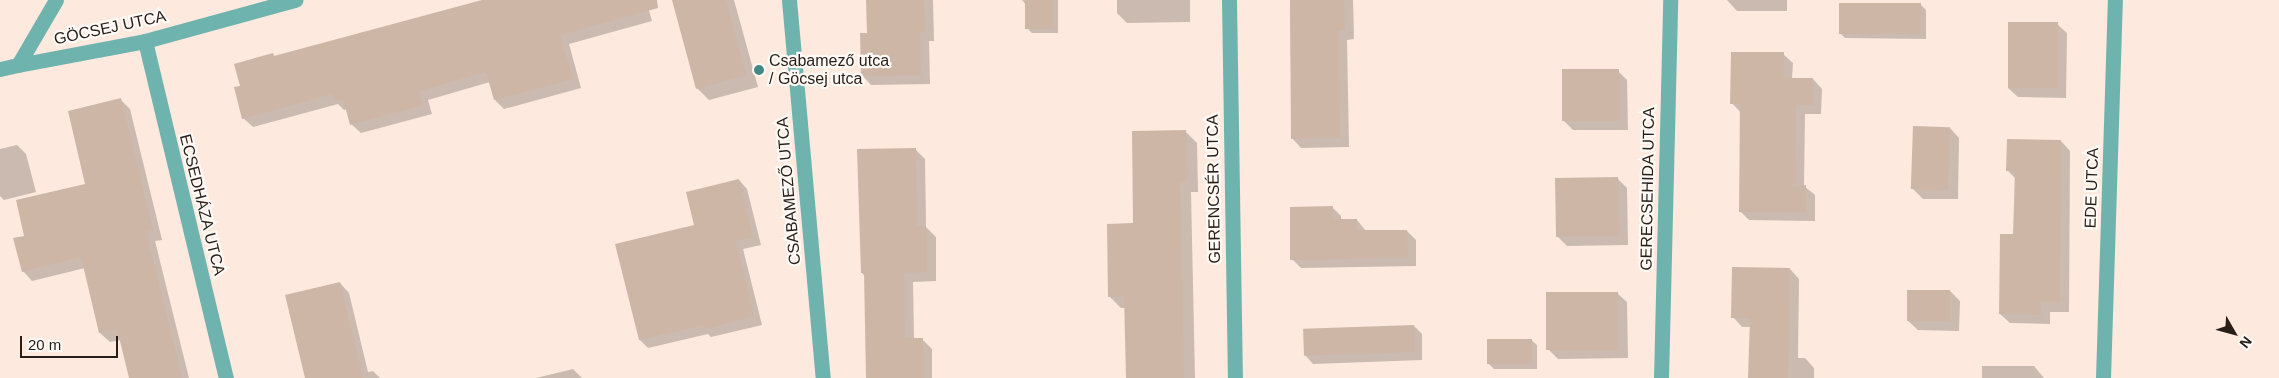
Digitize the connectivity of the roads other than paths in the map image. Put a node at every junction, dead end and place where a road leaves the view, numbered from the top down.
1 (56, 0) edge
2 (295, 0) edge
3 (789, 0) edge
4 (1229, 0) edge
5 (1670, 0) edge
6 (2115, 0) edge
7 (145, 41) junction
8 (18, 65) junction
9 (0, 69) edge
10 (226, 378) edge
11 (823, 378) edge
12 (1234, 378) edge
13 (1660, 378) edge
14 (2103, 378) edge

1 - 8 street
2 - 7 street, GÖCSEJ UTCA
3 - 11 street, CSABAMEZŐ UTCA
4 - 12 street, GERENCSÉR UTCA
5 - 13 street, GERECSEHIDA UTCA
6 - 14 street, EDE UTCA
7 - 8 street, GÖCSEJ UTCA
7 - 10 street, ECSEDHÁZA UTCA
8 - 9 street, GÖCSEJ UTCA

